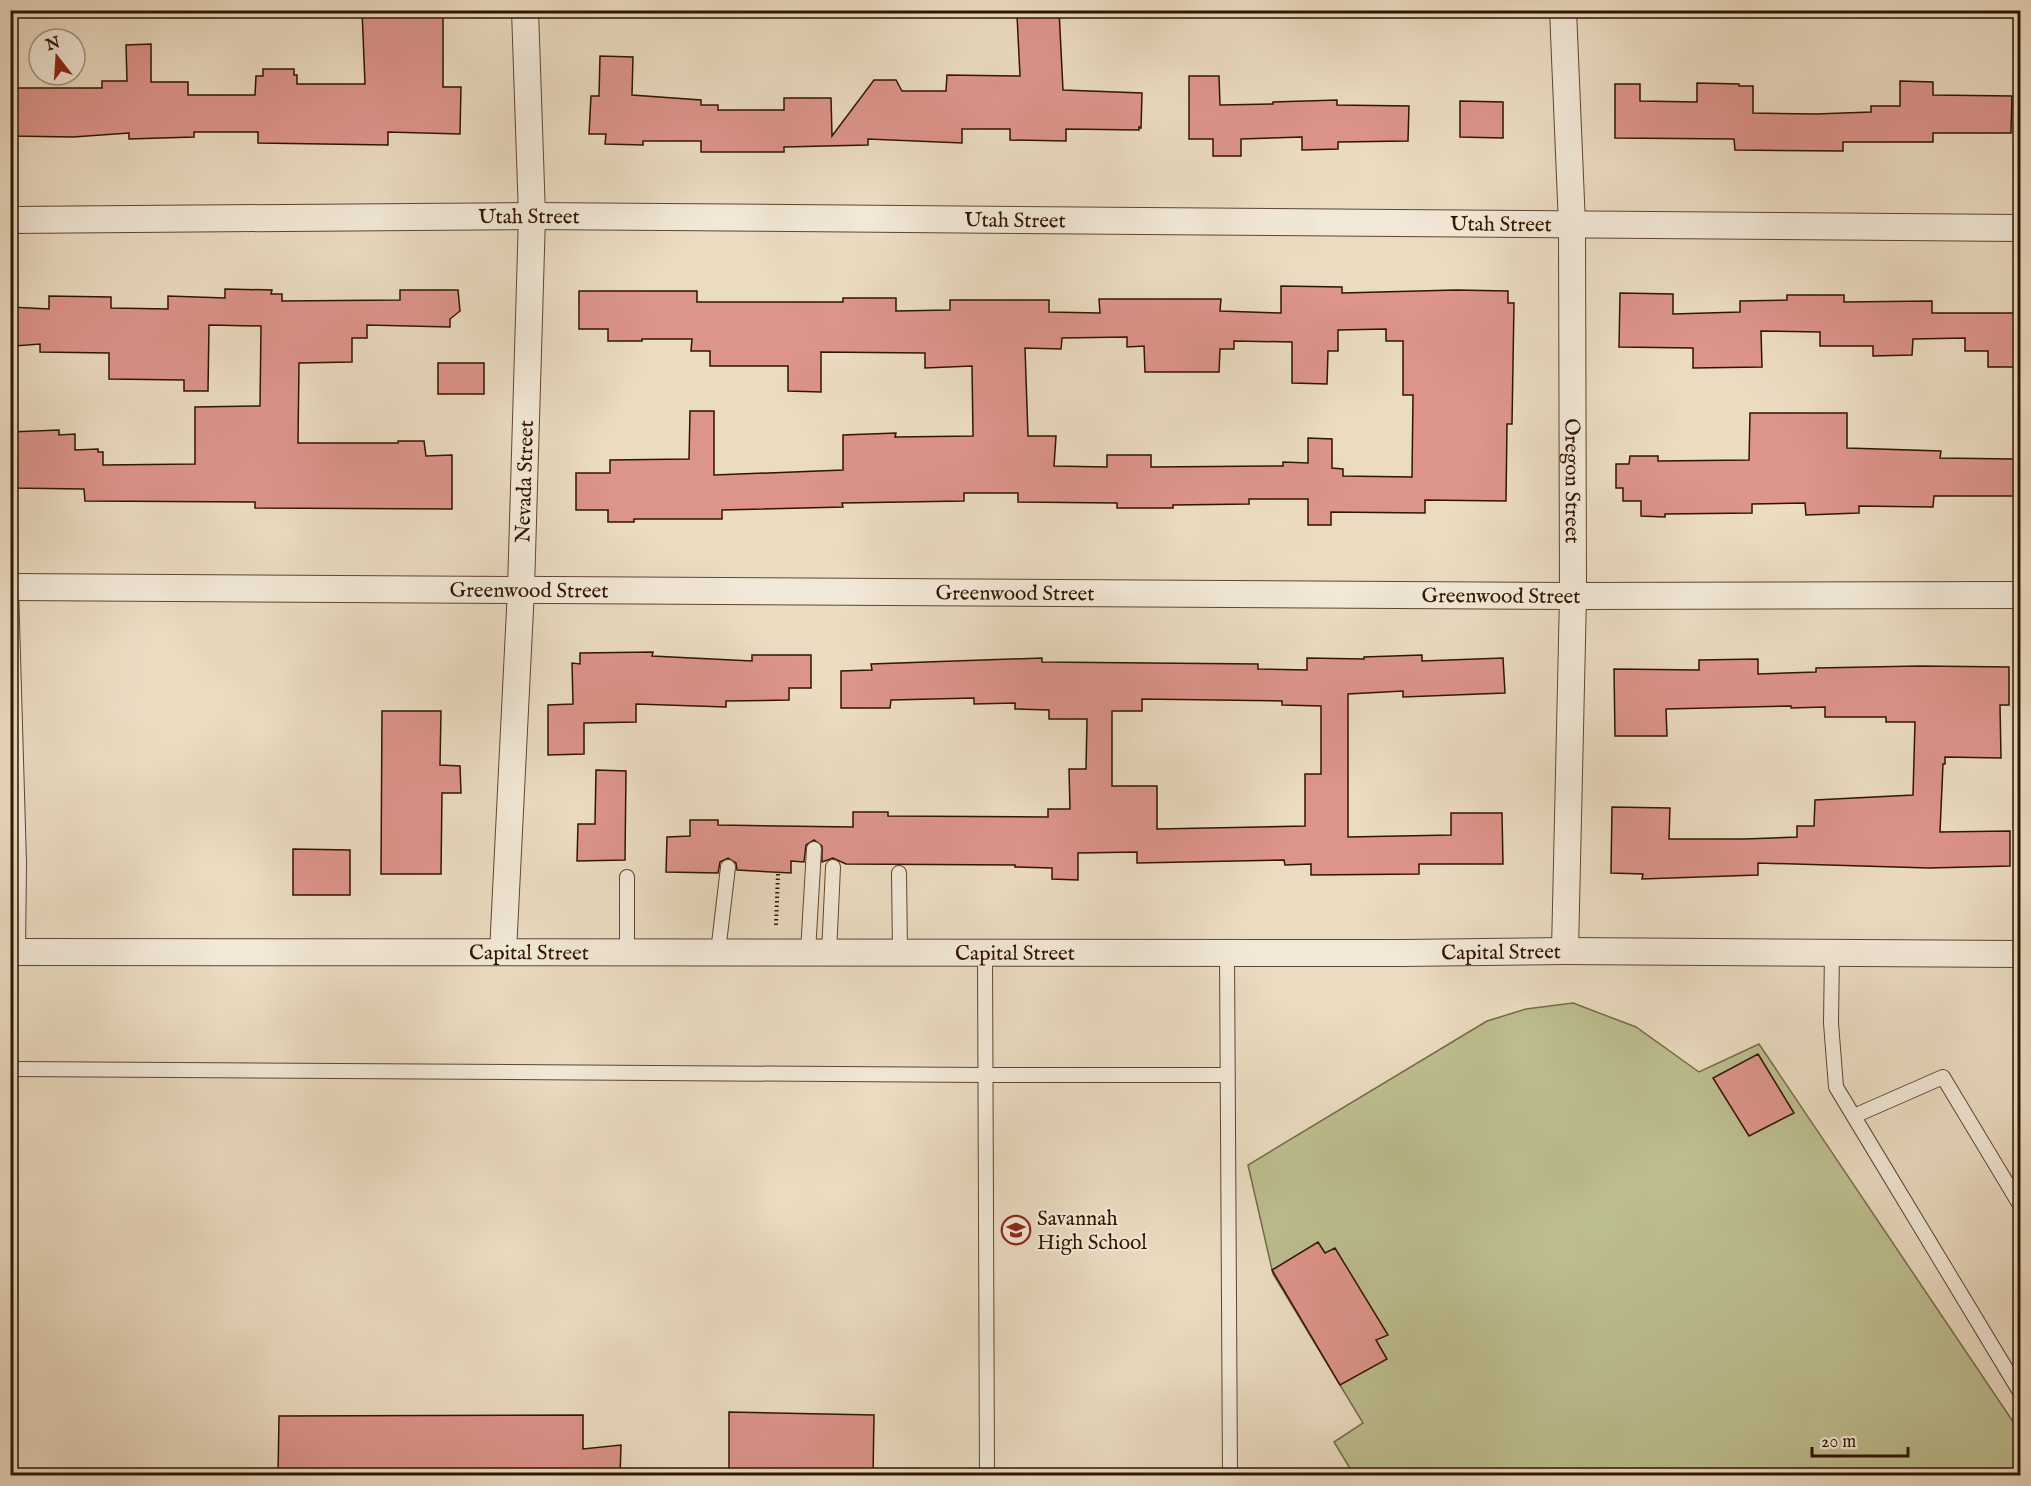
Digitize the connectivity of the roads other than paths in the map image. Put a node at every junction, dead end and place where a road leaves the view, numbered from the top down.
1 (525, 10) edge
2 (1563, 10) edge
3 (532, 216) junction
4 (10, 220) edge
5 (1572, 225) junction
6 (2020, 228) edge
7 (11, 586) edge
8 (521, 589) junction
9 (2020, 595) edge
10 (1574, 596) junction
11 (814, 849) dead end
12 (15, 863) edge
13 (728, 867) dead end
14 (833, 867) dead end
15 (899, 873) dead end
16 (627, 877) dead end
17 (1565, 951) junction
18 (14, 952) edge
19 (503, 952) junction
20 (627, 952) junction
21 (718, 952) junction
22 (819, 952) junction
23 (900, 952) junction
24 (985, 952) junction
25 (1832, 952) junction
26 (1227, 953) junction
27 (2020, 954) edge
28 (10, 1069) edge
29 (986, 1075) junction
30 (1228, 1075) junction
31 (1854, 1116) junction
32 (2020, 1205) edge
33 (2020, 1392) edge
34 (987, 1476) edge
35 (1230, 1476) edge

1 - 3 street, Nevada Street
2 - 5 street, Oregon Street
3 - 4 street, Utah Street
3 - 5 street, Utah Street
3 - 8 street, Nevada Street
5 - 6 street, Utah Street
5 - 10 street, Oregon Street
7 - 8 street, Greenwood Street
7 - 12 lane
8 - 10 street, Greenwood Street
8 - 19 street, Nevada Street
9 - 10 street, Greenwood Street
10 - 17 street, Oregon Street
11 - 22 lane
12 - 18 lane
13 - 21 lane
14 - 22 lane
15 - 23 lane
16 - 20 lane
17 - 25 street, Capital Street
17 - 26 street, Capital Street
18 - 19 street, Capital Street
19 - 20 street, Capital Street
20 - 21 street, Capital Street
21 - 22 street, Capital Street
22 - 23 street, Capital Street
23 - 24 street, Capital Street
24 - 26 street, Capital Street
24 - 29 lane
25 - 27 street, Capital Street
25 - 31 lane
26 - 30 lane
28 - 29 lane
29 - 30 lane
29 - 34 lane
30 - 35 lane
31 - 32 lane
31 - 33 lane

